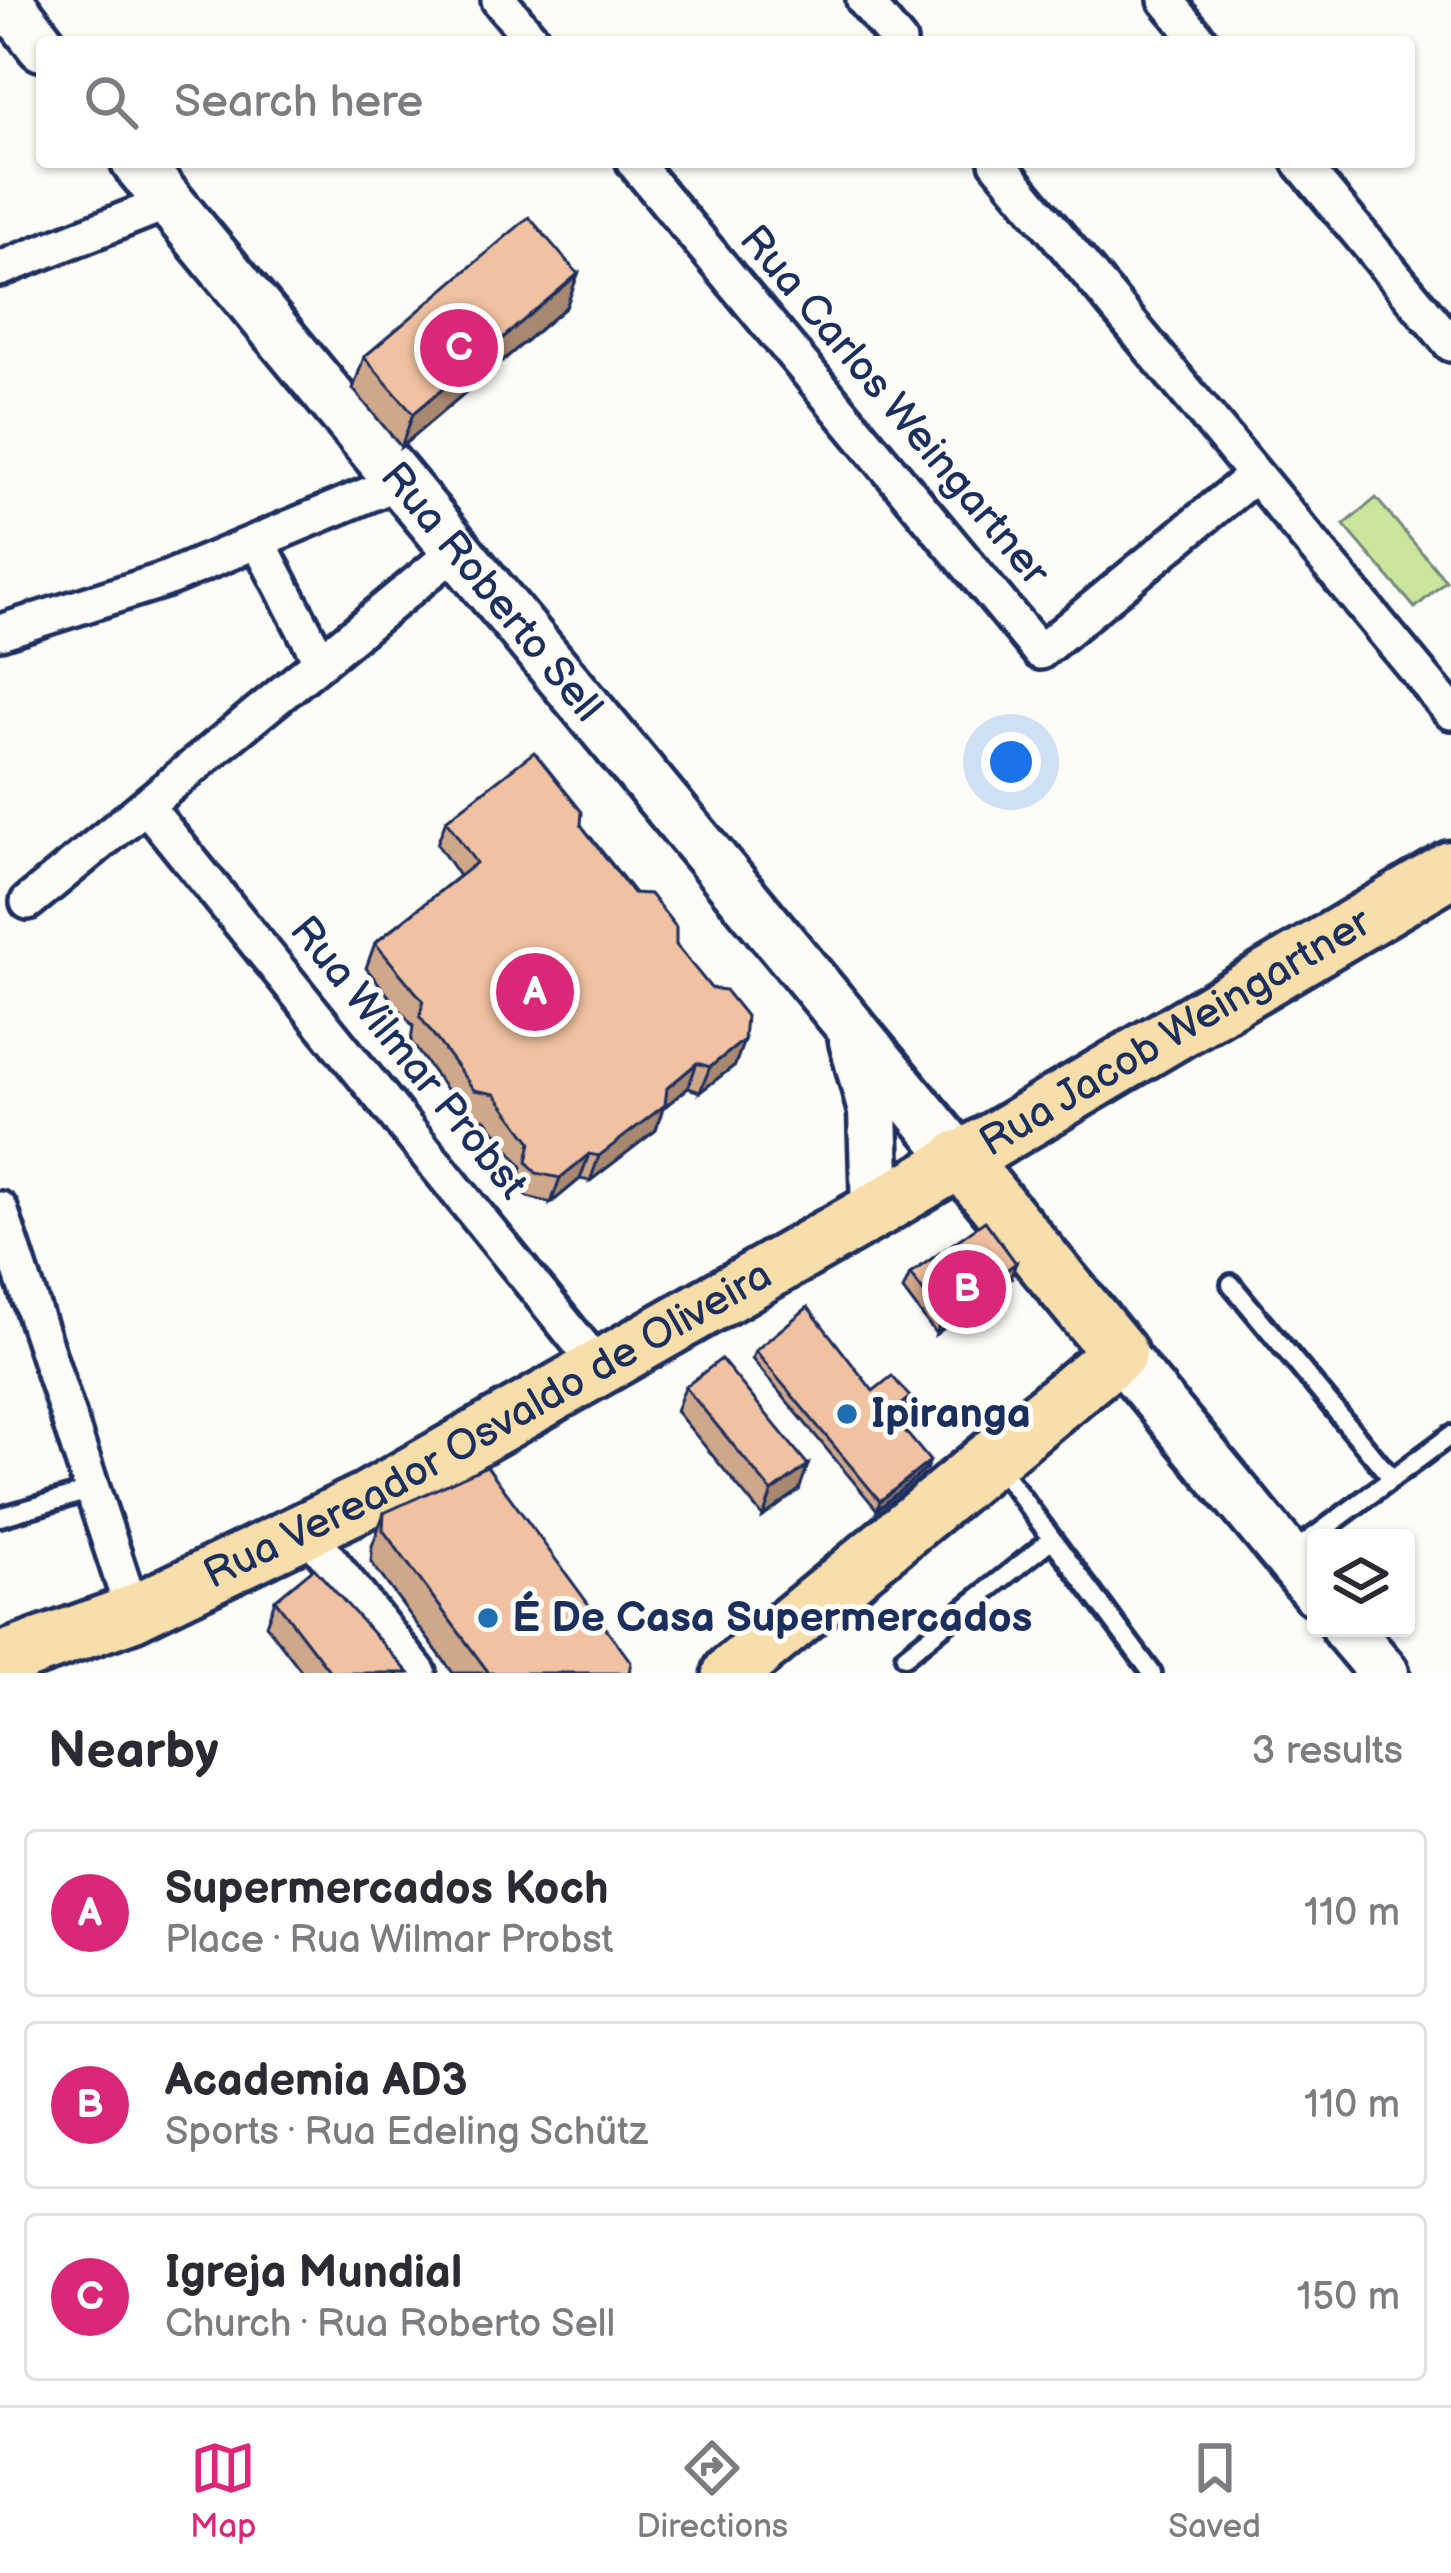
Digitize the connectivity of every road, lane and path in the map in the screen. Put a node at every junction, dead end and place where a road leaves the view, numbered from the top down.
1 (8, 0) edge
2 (500, 0) edge
3 (864, 0) edge
4 (1166, 0) edge
5 (529, 36) edge
6 (894, 36) edge
7 (1196, 36) edge
8 (36, 38) edge
9 (141, 168) edge
10 (639, 168) edge
11 (1002, 168) edge
12 (1305, 168) edge
13 (169, 202) junction
14 (0, 268) edge
15 (1451, 344) edge
16 (1255, 476) junction
17 (401, 482) junction
18 (258, 541) junction
19 (458, 549) junction
20 (0, 632) edge
21 (321, 662) junction
22 (1451, 712) edge
23 (146, 806) junction
24 (1451, 868) edge
25 (28, 902) dead end
26 (846, 1019) junction
27 (959, 1158) junction
28 (0, 1209) edge
29 (876, 1210) junction
30 (1231, 1284) dead end
31 (14, 1298) edge
32 (1119, 1353) junction
33 (600, 1368) junction
34 (1451, 1435) edge
35 (992, 1458) junction
36 (1392, 1479) junction
37 (92, 1490) junction
38 (0, 1517) edge
39 (306, 1530) junction
40 (1052, 1539) junction
41 (1302, 1574) edge
42 (134, 1613) junction
43 (1354, 1637) edge
44 (905, 1656) dead end
45 (0, 1661) edge
46 (419, 1673) edge
47 (731, 1673) edge
48 (1152, 1673) edge
49 (1384, 1673) edge

1 - 8 main road
2 - 5 street
3 - 6 street
4 - 7 street
9 - 13 main road, Rua Roberto Sell
10 - 16 street, Rua Carlos Weingartner
11 - 16 street
12 - 15 street
13 - 14 street
13 - 17 main road, Rua Roberto Sell
16 - 22 street
17 - 18 street
17 - 19 main road, Rua Roberto Sell
18 - 20 street
18 - 21 street
19 - 21 street
19 - 26 main road, Rua Roberto Sell
21 - 23 street
23 - 25 street
23 - 33 street, Rua Wilmar Probst
24 - 27 main road, Rua Jacob Weingartner
26 - 27 main road, Rua Roberto Sell
26 - 29 main road, Rua Roberto Sell
27 - 29 main road, Rua Vereador Osvaldo de Oliveira
27 - 32 main road
28 - 31 street
29 - 33 main road, Rua Vereador Osvaldo de Oliveira
30 - 36 lane
31 - 37 street
32 - 35 main road
32 - 41 main road
33 - 39 main road, Rua Vereador Osvaldo de Oliveira
34 - 36 lane
35 - 40 lane
35 - 47 main road
36 - 41 lane
37 - 38 lane
37 - 42 street
39 - 42 main road, Rua Vereador Osvaldo de Oliveira
39 - 46 street
40 - 44 lane
40 - 48 lane
42 - 45 main road, Rua Vereador Osvaldo de Oliveira
43 - 49 main road

